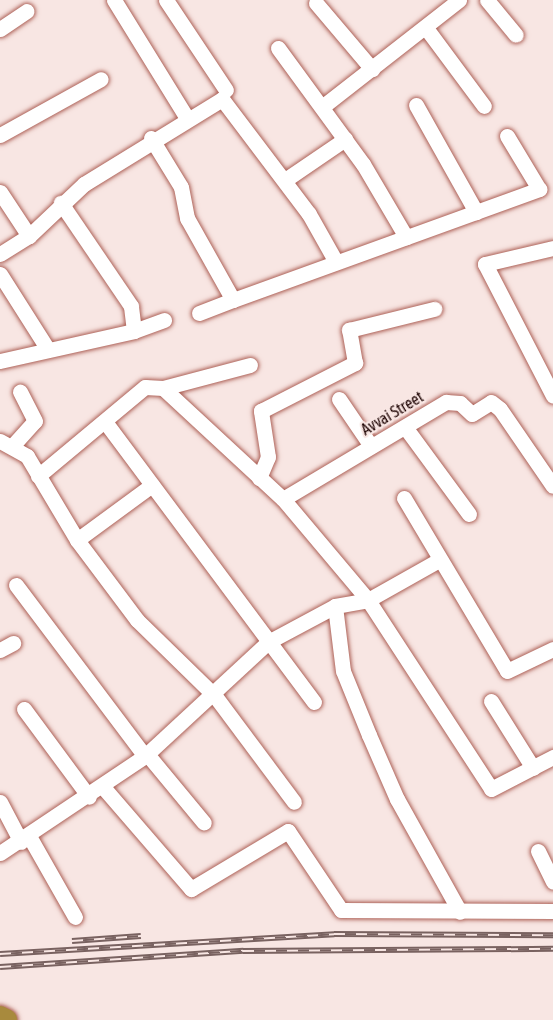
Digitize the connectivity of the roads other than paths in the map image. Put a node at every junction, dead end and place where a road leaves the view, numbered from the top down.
1 (114, 0) edge
2 (166, 0) edge
3 (459, 0) edge
4 (487, 0) edge
5 (316, 3) dead end
6 (27, 11) dead end
7 (426, 28) junction
8 (0, 29) edge
9 (516, 35) dead end
10 (278, 48) dead end
11 (372, 69) junction
12 (100, 79) dead end
13 (226, 90) dead end
14 (416, 105) dead end
15 (484, 106) dead end
16 (322, 107) junction
17 (186, 118) junction
18 (0, 135) edge
19 (507, 136) dead end
20 (151, 138) junction
21 (345, 139) junction
22 (285, 180) junction
23 (0, 192) edge
24 (61, 203) junction
25 (476, 212) junction
26 (28, 236) junction
27 (406, 237) junction
28 (553, 248) edge
29 (0, 255) edge
30 (336, 262) junction
31 (0, 274) edge
32 (233, 300) junction
33 (434, 309) dead end
34 (199, 313) dead end
35 (164, 320) dead end
36 (134, 331) junction
37 (47, 348) junction
38 (0, 361) edge
39 (250, 364) dead end
40 (163, 388) junction
41 (20, 392) dead end
42 (553, 396) edge
43 (339, 399) dead end
44 (106, 423) junction
45 (405, 427) junction
46 (7, 443) edge
47 (371, 446) junction
48 (38, 476) junction
49 (259, 478) junction
50 (152, 485) junction
51 (553, 486) edge
52 (404, 498) dead end
53 (283, 499) junction
54 (469, 514) dead end
55 (77, 540) junction
56 (439, 560) junction
57 (16, 585) dead end
58 (368, 600) junction
59 (335, 606) junction
60 (268, 642) junction
61 (553, 649) edge
62 (215, 696) junction
63 (491, 701) dead end
64 (314, 702) dead end
65 (24, 710) dead end
66 (146, 755) junction
67 (553, 758) edge
68 (533, 768) junction
69 (103, 787) junction
70 (89, 797) junction
71 (0, 802) edge
72 (294, 802) dead end
73 (204, 823) dead end
74 (25, 839) junction
75 (538, 851) dead end
76 (0, 853) edge
77 (553, 882) edge
78 (553, 911) edge
79 (460, 912) junction
80 (75, 917) dead end
81 (0, 1017) edge
82 (6, 1020) edge

1 - 17 street
2 - 13 street
3 - 7 street
4 - 9 street
5 - 11 street
6 - 8 street
7 - 11 street
7 - 15 street
10 - 16 street
11 - 16 street
12 - 18 street
14 - 25 street
16 - 21 street
17 - 20 street
17 - 22 street
19 - 25 street
20 - 24 street
20 - 32 street
21 - 22 street
21 - 27 street
22 - 30 street
23 - 26 street
24 - 26 street
24 - 36 street
25 - 27 street
26 - 29 street
27 - 30 street
28 - 42 street
30 - 32 street
31 - 37 street
32 - 34 street
33 - 49 street
35 - 36 street
36 - 37 street
37 - 38 street
39 - 40 street
40 - 44 street
40 - 49 street
41 - 46 street
43 - 47 street
44 - 48 street
44 - 50 street
45 - 47 street, Avvai Street
45 - 51 street, Avvai Street
45 - 54 street
46 - 48 street
47 - 53 street, Avvai Street
48 - 55 street
49 - 53 street
50 - 55 street
50 - 60 street
52 - 56 street
53 - 58 street
55 - 62 street
56 - 58 street
56 - 61 street
57 - 66 street
58 - 59 street
58 - 68 street
59 - 60 street
59 - 79 street
60 - 62 street
60 - 64 street
62 - 66 street
62 - 72 street
63 - 68 street
65 - 70 street
66 - 69 street
66 - 73 street
67 - 68 street
69 - 70 street
69 - 79 street
70 - 74 street
71 - 74 street
74 - 76 street
74 - 80 street
75 - 77 street
78 - 79 street
81 - 82 highway

